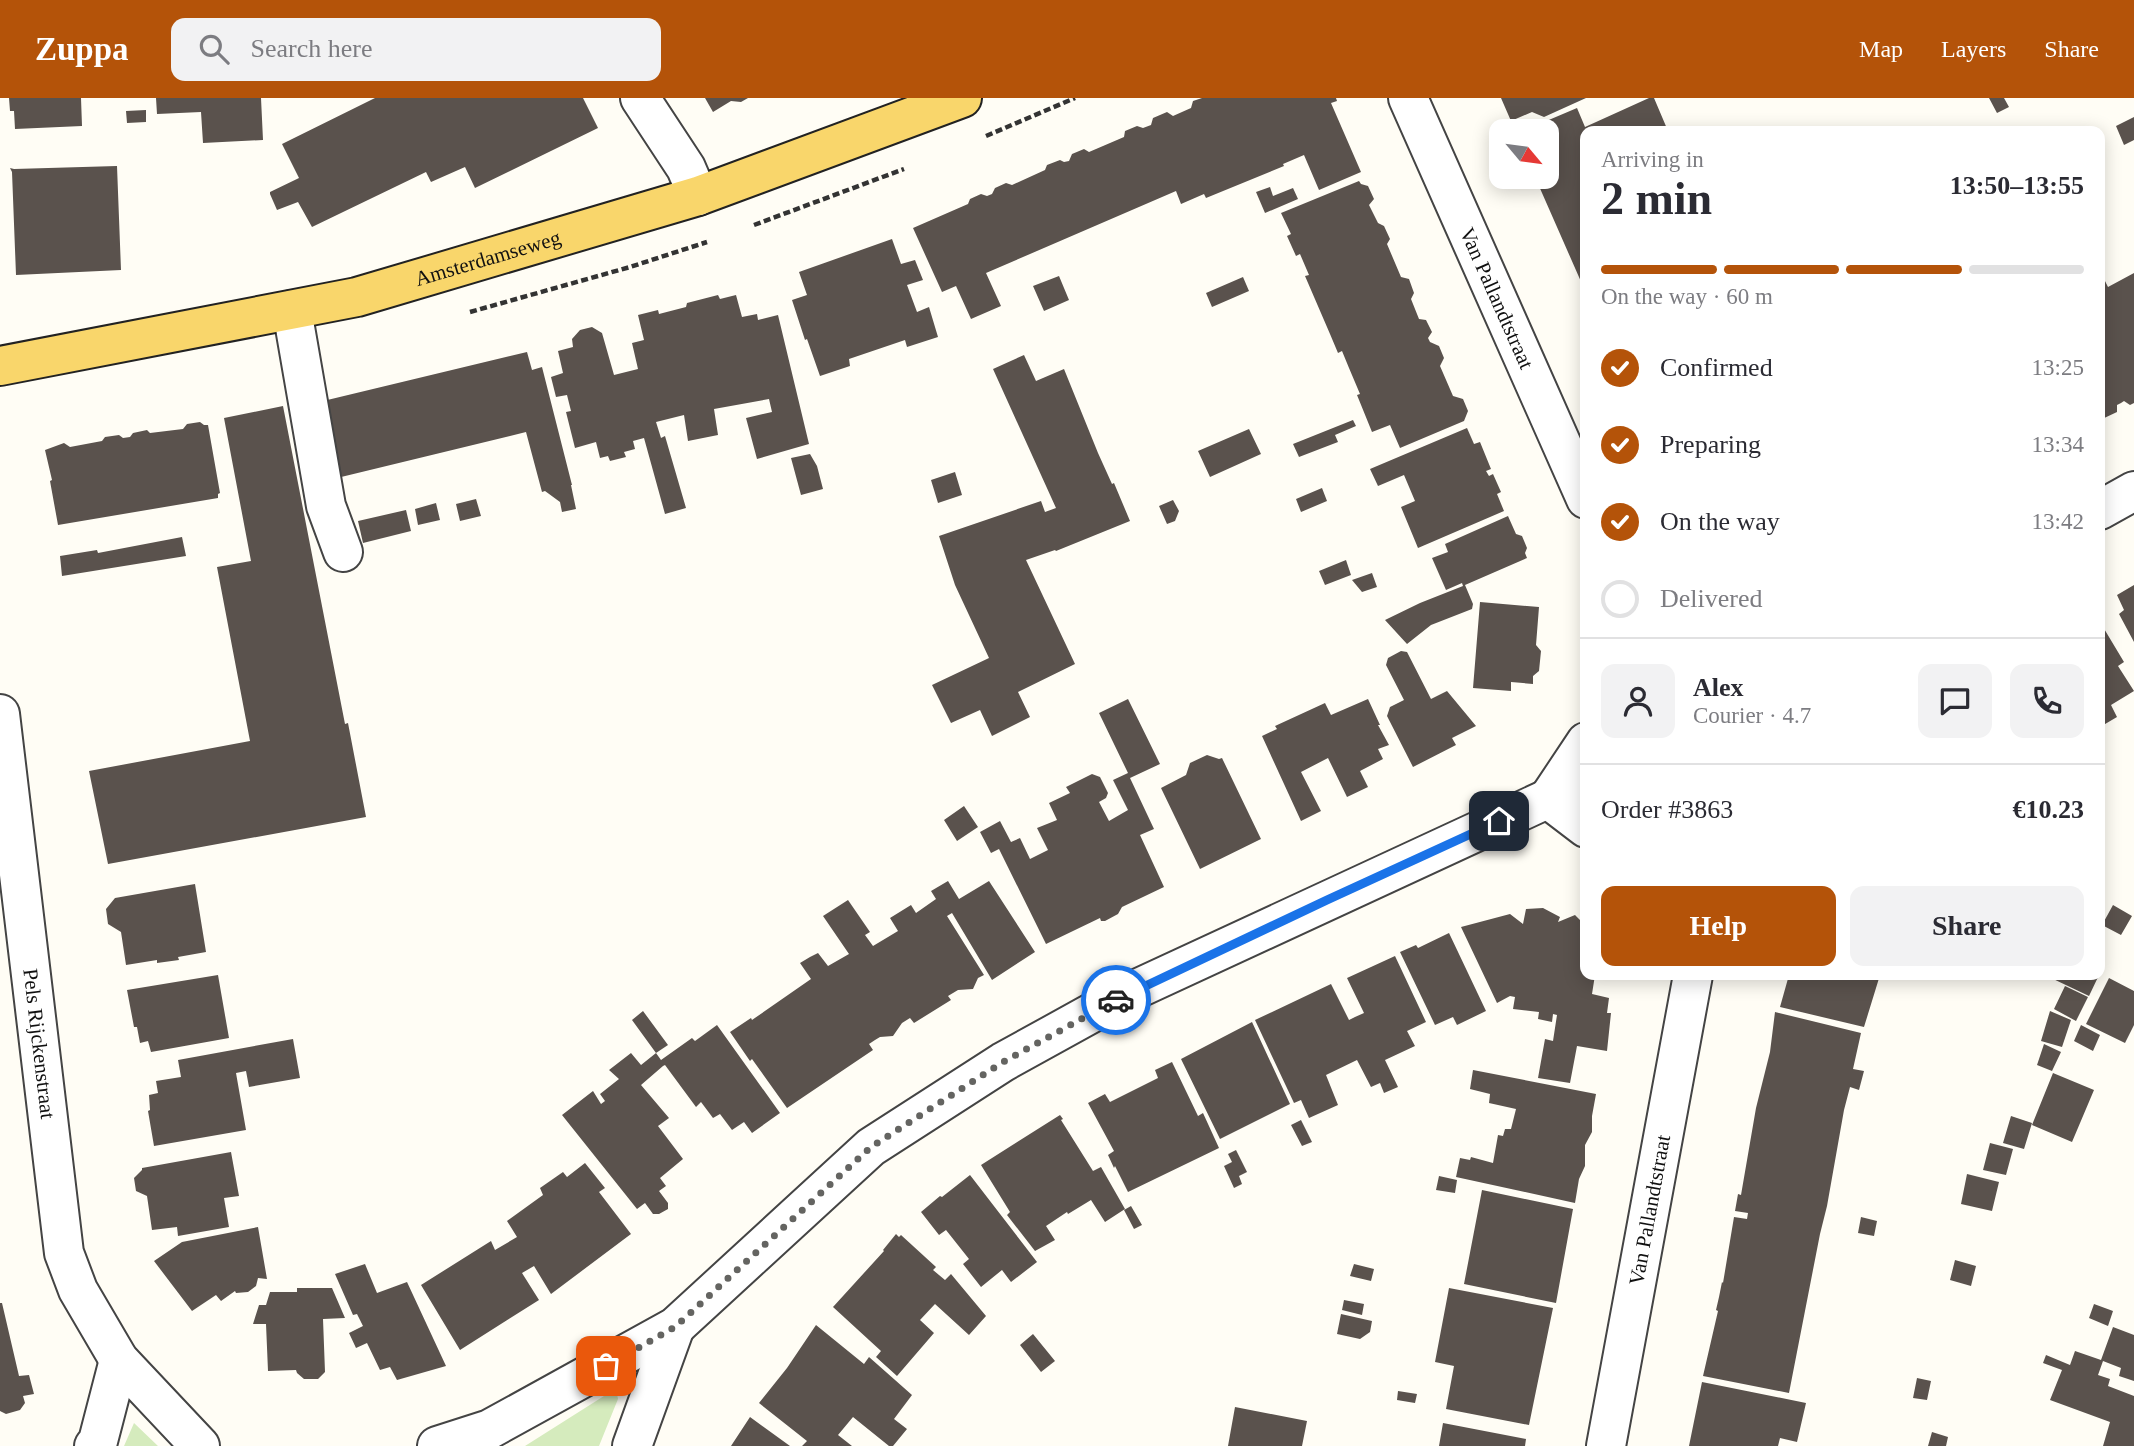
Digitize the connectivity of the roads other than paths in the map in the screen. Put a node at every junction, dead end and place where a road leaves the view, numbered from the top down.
1 (640, 98) edge
2 (962, 98) edge
3 (1408, 98) edge
4 (698, 196) junction
5 (292, 310) junction
6 (0, 366) edge
7 (1580, 485) edge
8 (2134, 491) edge
9 (2105, 507) edge
10 (343, 552) dead end
11 (0, 714) edge
12 (1580, 750) edge
13 (1580, 784) edge
14 (1548, 799) junction
15 (1580, 823) edge
16 (1692, 980) edge
17 (675, 1327) junction
18 (119, 1360) junction
19 (94, 1446) edge
20 (200, 1446) edge
21 (437, 1446) edge
22 (632, 1446) edge
23 (1606, 1446) edge

1 - 4 street
2 - 4 main road, Amsterdamseweg
3 - 7 street, Van Pallandtstraat
4 - 5 main road, Amsterdamseweg
5 - 6 main road, Amsterdamseweg
5 - 10 street
8 - 9 street
11 - 18 street, Pels Rijckenstraat
12 - 14 street
13 - 14 street
14 - 15 street
14 - 17 street
16 - 23 street, Van Pallandtstraat
17 - 21 street
17 - 22 street
18 - 19 street
18 - 20 street, Pels Rijckenstraat

